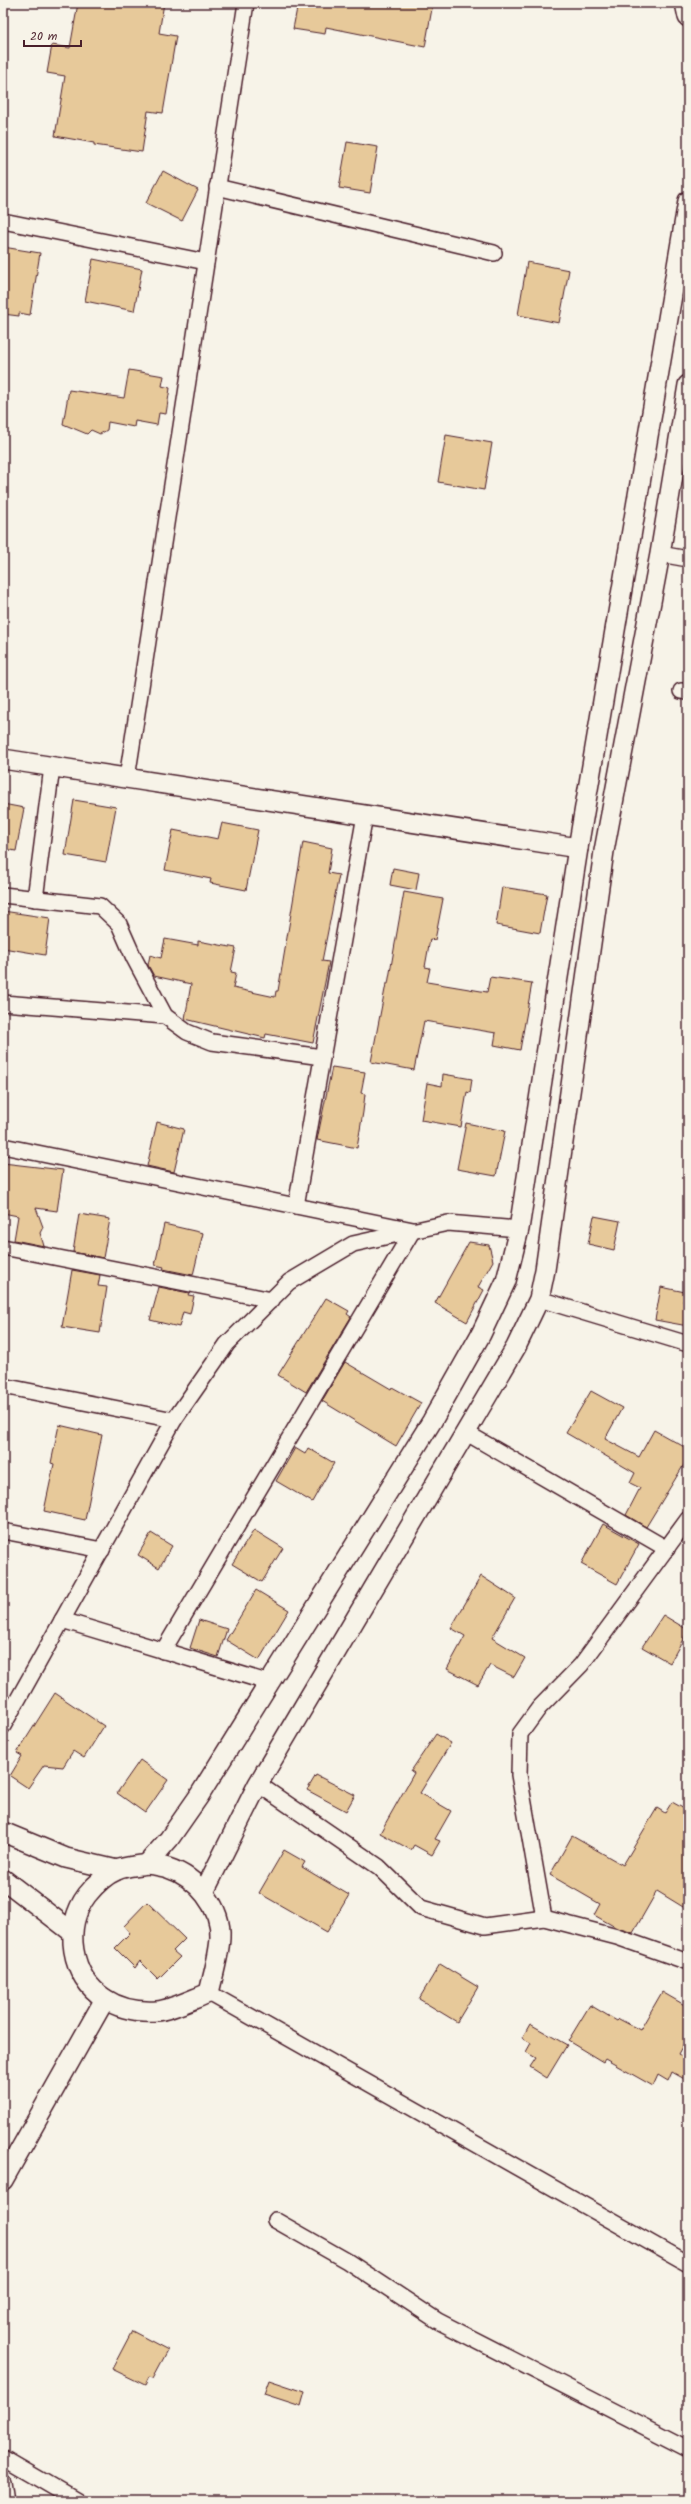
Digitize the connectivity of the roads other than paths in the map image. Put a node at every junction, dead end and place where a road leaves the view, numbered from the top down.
1 (246, 3) edge
2 (685, 3) edge
3 (688, 17) edge
4 (217, 188) junction
5 (688, 201) edge
6 (3, 221) edge
7 (494, 254) dead end
8 (206, 262) junction
9 (688, 385) edge
10 (660, 554) junction
11 (688, 559) edge
12 (3, 759) edge
13 (52, 767) junction
14 (126, 778) junction
15 (365, 815) junction
16 (578, 848) junction
17 (3, 895) edge
18 (35, 899) junction
19 (3, 1003) edge
20 (164, 1016) junction
21 (322, 1057) junction
22 (3, 1146) edge
23 (296, 1206) junction
24 (519, 1229) junction
25 (413, 1230) junction
26 (3, 1247) edge
27 (539, 1299) junction
28 (272, 1300) junction
29 (688, 1344) edge
30 (3, 1386) edge
31 (174, 1420) junction
32 (465, 1432) junction
33 (688, 1518) edge
34 (3, 1531) edge
35 (667, 1549) junction
36 (102, 1550) junction
37 (62, 1620) junction
38 (163, 1651) junction
39 (270, 1682) junction
40 (3, 1726) edge
41 (258, 1784) junction
42 (3, 1832) edge
43 (147, 1864) junction
44 (117, 1870) junction
45 (3, 1879) edge
46 (204, 1892) junction
47 (544, 1918) junction
48 (72, 1932) junction
49 (688, 1962) edge
50 (209, 1993) junction
51 (105, 2000) junction
52 (3, 2180) edge
53 (275, 2220) dead end
54 (688, 2264) edge
55 (688, 2449) edge
56 (3, 2458) edge
57 (3, 2481) edge
58 (6, 2501) edge
59 (77, 2501) edge

1 - 4 street
2 - 3 street
4 - 7 street
4 - 8 street
5 - 16 street
6 - 8 street
8 - 14 street
9 - 10 street
10 - 11 street
10 - 27 street
12 - 13 street
13 - 14 street
13 - 18 street
14 - 15 street
15 - 16 street
15 - 21 street
16 - 24 street
17 - 18 street
18 - 20 street
19 - 20 street
20 - 21 street
21 - 23 street
22 - 23 street
23 - 25 street
24 - 25 street
24 - 39 street
25 - 28 street
25 - 38 street
26 - 28 street
27 - 29 street
27 - 32 street
28 - 31 street
30 - 31 street
31 - 36 street
32 - 35 street
32 - 41 street
33 - 35 street
34 - 36 street
35 - 47 street
36 - 37 street
37 - 38 street
37 - 40 street
38 - 39 street
39 - 43 street
41 - 46 street
41 - 47 street
42 - 44 street
43 - 44 street
43 - 46 street
44 - 48 street
45 - 48 street
46 - 50 street
47 - 49 street
48 - 51 street
50 - 51 street
50 - 54 street
51 - 52 street
53 - 55 street
56 - 59 street
57 - 58 street

